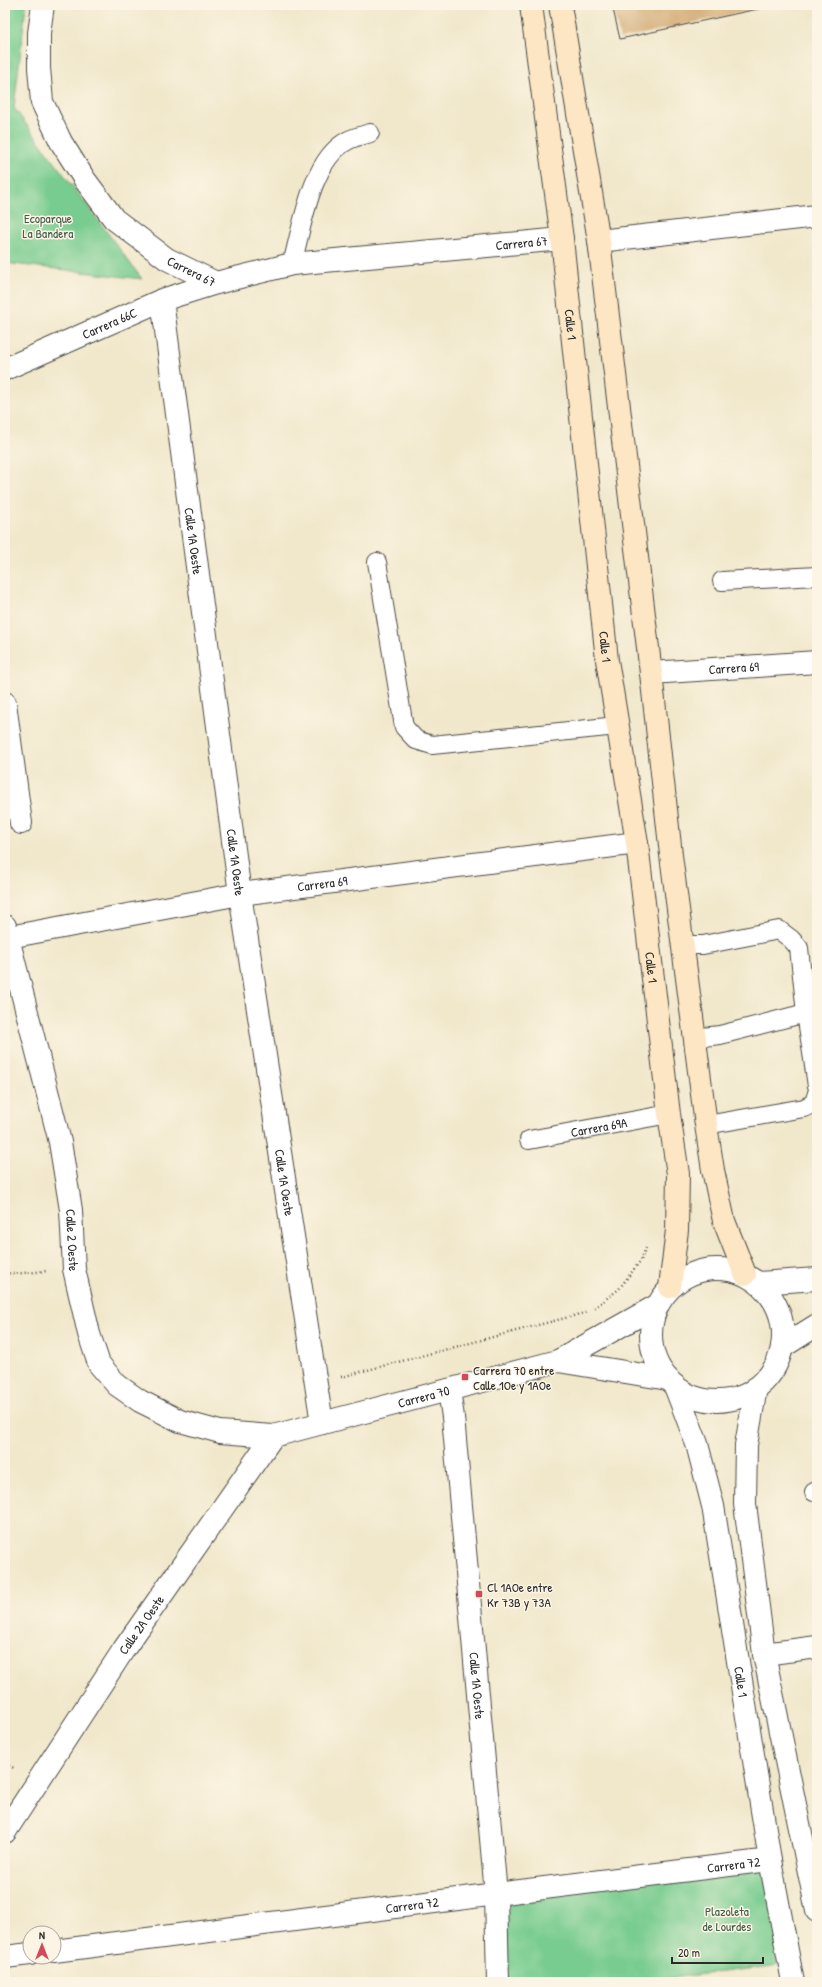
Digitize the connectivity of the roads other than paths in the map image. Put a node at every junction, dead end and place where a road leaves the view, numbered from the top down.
1 (43, 5) edge
2 (531, 5) edge
3 (560, 5) edge
4 (370, 133) dead end
5 (817, 216) edge
6 (562, 239) junction
7 (599, 241) junction
8 (292, 264) junction
9 (216, 283) junction
10 (162, 300) junction
11 (5, 369) edge
12 (377, 562) dead end
13 (817, 576) edge
14 (722, 581) dead end
15 (817, 662) edge
16 (651, 673) junction
17 (5, 703) edge
18 (618, 726) junction
19 (21, 823) dead end
20 (637, 843) junction
21 (240, 894) junction
22 (7, 931) edge
23 (682, 945) junction
24 (806, 1012) junction
25 (694, 1038) junction
26 (817, 1086) edge
27 (817, 1093) edge
28 (669, 1114) junction
29 (706, 1125) junction
30 (530, 1140) dead end
31 (752, 1279) junction
32 (817, 1279) edge
33 (670, 1287) junction
34 (656, 1306) junction
35 (817, 1325) edge
36 (782, 1347) junction
37 (558, 1361) junction
38 (671, 1382) junction
39 (756, 1388) junction
40 (448, 1390) junction
41 (322, 1423) junction
42 (281, 1433) junction
43 (817, 1646) edge
44 (764, 1654) junction
45 (5, 1832) edge
46 (812, 1857) edge
47 (770, 1860) junction
48 (496, 1894) junction
49 (817, 1911) edge
50 (62, 1950) edge
51 (22, 1955) edge
52 (5, 1957) edge
53 (498, 1982) edge
54 (793, 1982) edge

1 - 9 street, Carrera 67
2 - 6 main road, Calle 1
3 - 7 main road
4 - 8 lane
5 - 7 street
6 - 8 street, Carrera 67
6 - 18 main road, Calle 1
7 - 16 main road
8 - 9 street, Carrera 67
9 - 10 street, Carrera 66C
10 - 11 street, Carrera 66C
10 - 21 street, Calle 1A Oeste
12 - 18 lane
13 - 14 lane
15 - 16 street, Carrera 69
16 - 23 main road
17 - 19 street
18 - 20 main road, Calle 1
20 - 21 street, Carrera 69
20 - 28 main road, Calle 1
21 - 22 street, Carrera 69
21 - 41 street, Calle 1A Oeste
22 - 42 street, Calle 2 Oeste
23 - 24 lane
23 - 25 main road
24 - 25 lane
24 - 26 lane
25 - 29 main road
27 - 29 lane
28 - 30 lane, Carrera 69A
28 - 33 main road, Calle 1
29 - 31 main road
31 - 32 street
31 - 33 street
31 - 36 street
33 - 34 street
34 - 37 street, Carrera 70
34 - 38 street
35 - 36 street
36 - 39 street
37 - 38 street, Carrera 70
37 - 40 street, Carrera 70
38 - 39 street
38 - 47 street, Calle 1
39 - 44 street
40 - 41 street, Carrera 70
40 - 48 street, Calle 1A Oeste
41 - 42 street, Carrera 70
42 - 45 street, Calle 2A Oeste
43 - 44 street
44 - 46 street
46 - 49 street
47 - 48 street, Carrera 72
47 - 54 street, Calle 1
48 - 50 street, Carrera 72
48 - 53 street, Calle 1A Oeste
51 - 52 street

